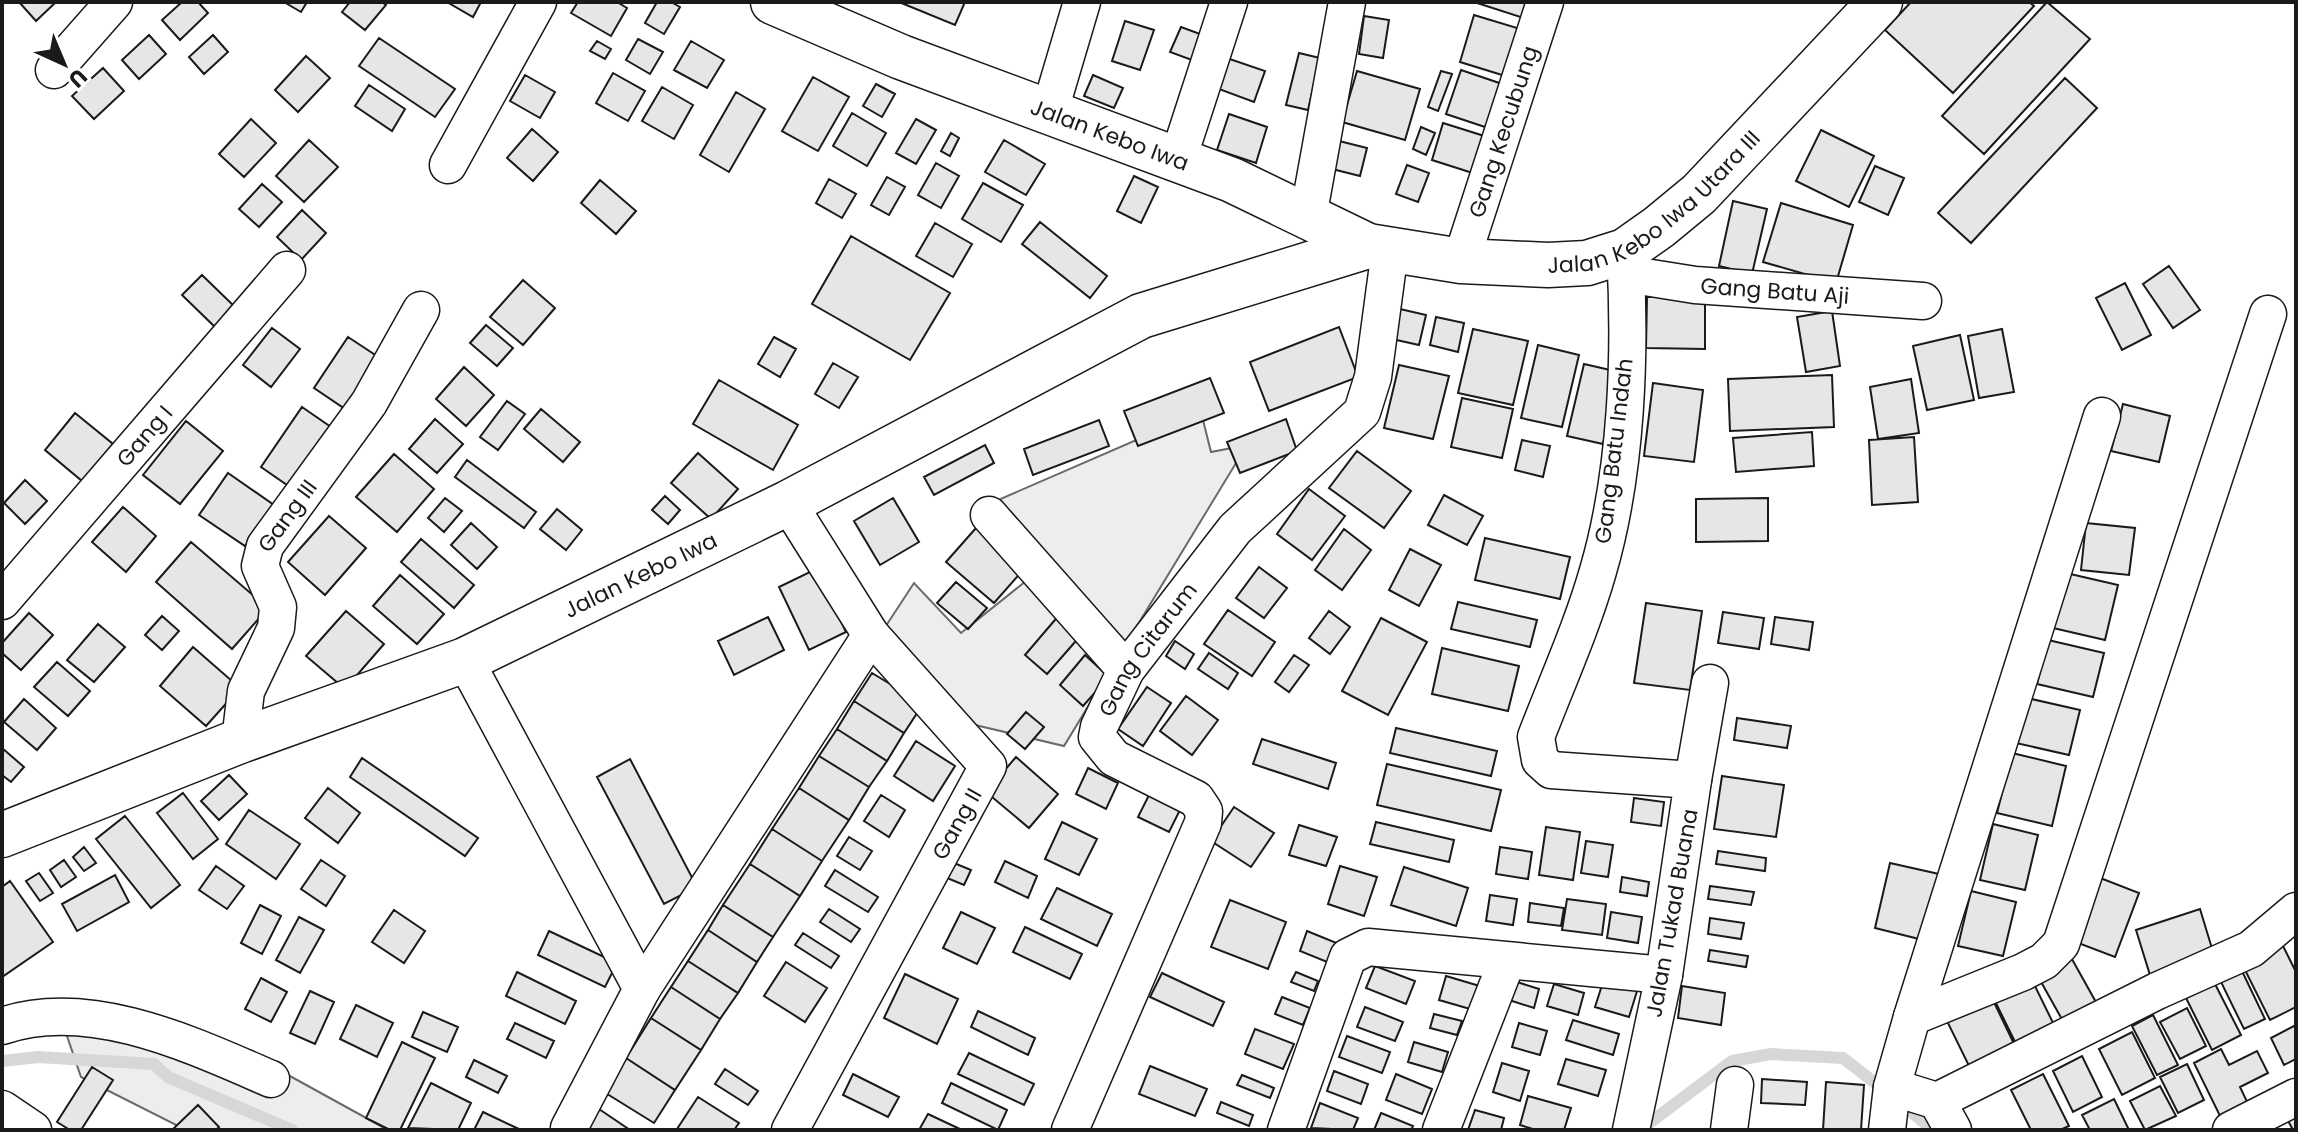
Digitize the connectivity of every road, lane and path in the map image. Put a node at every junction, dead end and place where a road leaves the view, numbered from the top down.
1 (114, 2) edge
2 (538, 2) edge
3 (773, 2) edge
4 (1082, 2) edge
5 (1229, 2) edge
6 (1347, 2) edge
7 (1545, 2) edge
8 (1880, 2) edge
9 (54, 70) dead end
10 (1050, 110) junction
11 (1178, 159) junction
12 (448, 165) dead end
13 (1266, 197) junction
14 (1308, 217) junction
15 (1379, 248) junction
16 (1461, 261) junction
17 (1625, 262) junction
18 (287, 270) dead end
19 (1263, 280) junction
20 (1923, 301) dead end
21 (421, 310) dead end
22 (2268, 314) dead end
23 (2102, 416) dead end
24 (788, 503) junction
25 (989, 515) dead end
26 (2, 601) edge
27 (871, 635) junction
28 (465, 660) junction
29 (1126, 670) junction
30 (1710, 683) dead end
31 (1536, 737) joint
32 (240, 741) junction
33 (1693, 780) junction
34 (2, 835) edge
35 (2296, 911) edge
36 (1507, 961) junction
37 (1664, 975) junction
38 (642, 989) junction
39 (1912, 1017) junction
40 (2, 1026) edge
41 (271, 1079) dead end
42 (1735, 1085) dead end
43 (2296, 1097) edge
44 (1890, 1104) edge
45 (1945, 1115) edge
46 (569, 1128) dead end
47 (1629, 1128) edge
48 (790, 1130) edge
49 (1070, 1130) edge
50 (1286, 1130) edge
51 (1441, 1130) edge
52 (1729, 1130) edge
53 (2231, 1130) edge

1 - 9 street
2 - 12 street
3 - 10 street, Jalan Kebo Iwa
4 - 10 street
5 - 11 street
6 - 14 street
7 - 16 street, Gang Kecubung
8 - 17 street, Jalan Kebo Iwa Utara III
10 - 11 street, Jalan Kebo Iwa
11 - 13 street, Jalan Kebo Iwa
13 - 14 street, Jalan Kebo Iwa Utara III
13 - 19 street
14 - 15 street, Jalan Kebo Iwa Utara III
15 - 16 street, Jalan Kebo Iwa Utara III
15 - 19 street, Jalan Kebo Iwa Utara III
15 - 29 street, Gang Citarum
16 - 17 street, Jalan Kebo Iwa Utara III
17 - 20 street, Gang Batu Aji
17 - 31 street, Gang Batu Indah
18 - 26 street, Gang I
19 - 24 street, Jalan Kebo Iwa
21 - 32 street, Gang III
22 - 39 street
23 - 39 street
24 - 27 street, Gang II
24 - 28 street, Jalan Kebo Iwa
25 - 29 street
27 - 38 street
27 - 48 street, Gang II
28 - 32 street, Jalan Kebo Iwa
28 - 38 street
29 - 49 street, Gang Citarum
30 - 33 street
31 - 33 street, Jalan Tukad Buana
32 - 34 street, Jalan Kebo Iwa
33 - 37 street, Jalan Tukad Buana
35 - 45 street
36 - 37 street
36 - 50 street
36 - 51 street
37 - 47 street, Jalan Tukad Buana
38 - 46 street
39 - 44 street
40 - 41 street
42 - 52 street
43 - 53 street
44 - 45 street

